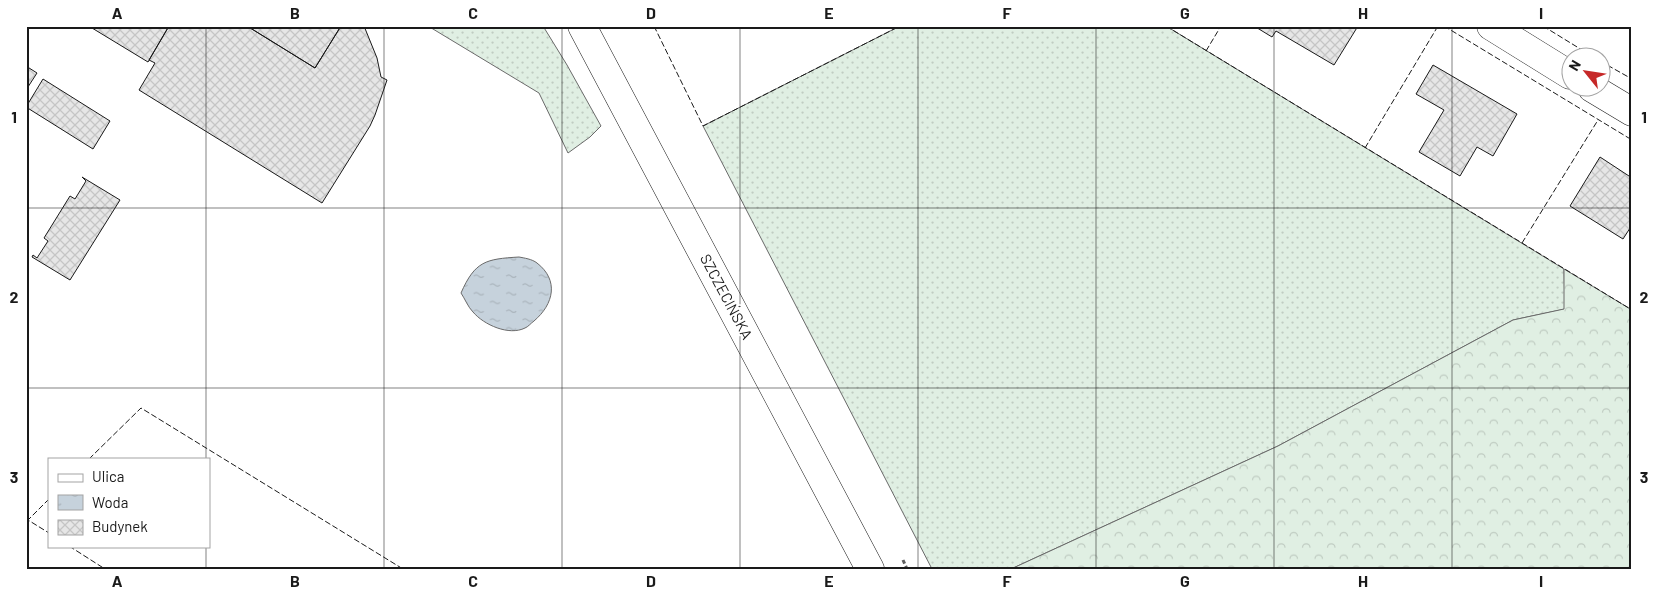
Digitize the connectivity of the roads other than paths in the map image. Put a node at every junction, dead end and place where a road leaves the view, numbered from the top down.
1 (582, 26) edge
2 (1491, 26) edge
3 (1560, 69) edge
4 (1609, 98) edge
5 (1632, 112) edge
6 (870, 569) edge

1 - 6 main road, SZCZECIŃSKA
2 - 3 main road
4 - 5 main road

